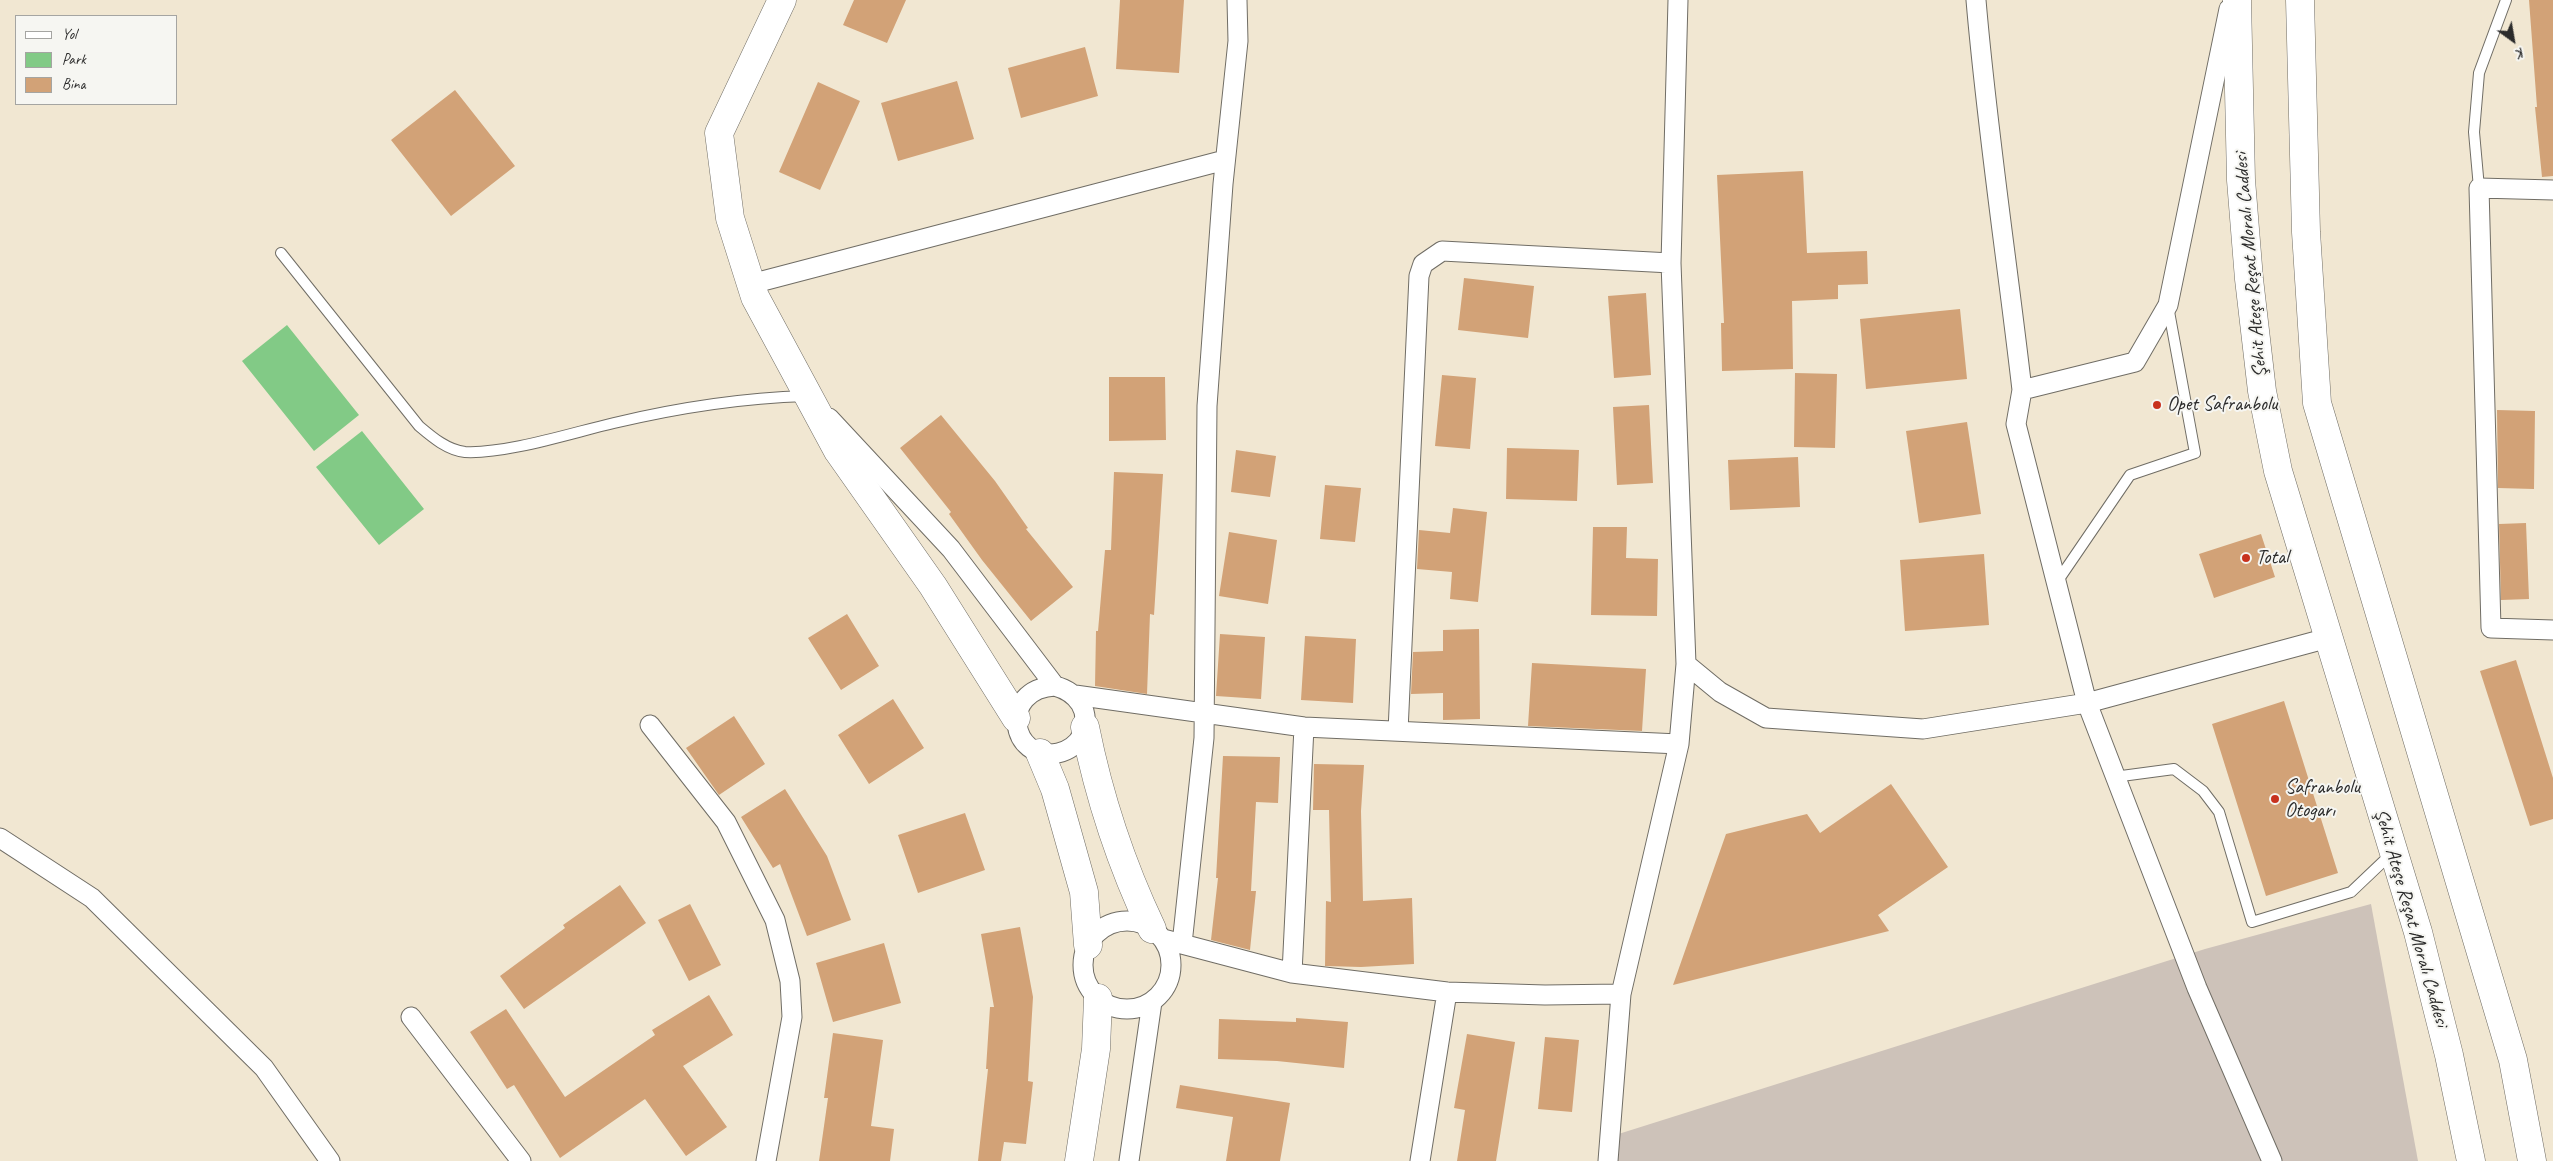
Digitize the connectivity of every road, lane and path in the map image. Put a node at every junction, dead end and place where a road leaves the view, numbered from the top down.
1 (782, 0) edge
2 (1237, 0) edge
3 (1678, 0) edge
4 (1976, 0) edge
5 (2231, 0) edge
6 (2237, 0) edge
7 (2300, 0) edge
8 (2506, 0) edge
9 (1225, 160) junction
10 (2480, 188) junction
11 (2553, 190) edge
12 (281, 253) dead end
13 (1671, 263) junction
14 (751, 284) junction
15 (2168, 305) junction
16 (2022, 390) junction
17 (808, 396) junction
18 (2056, 582) junction
19 (2553, 630) edge
20 (2328, 638) junction
21 (1686, 664) junction
22 (1055, 686) junction
23 (1075, 695) junction
24 (2087, 702) junction
25 (1203, 713) junction
26 (1016, 718) junction
27 (650, 725) dead end
28 (1304, 726) junction
29 (1085, 727) junction
30 (1398, 731) junction
31 (1679, 744) junction
32 (1040, 753) junction
33 (2114, 777) junction
34 (0, 838) edge
35 (2393, 851) junction
36 (1157, 934) junction
37 (1182, 944) junction
38 (1088, 945) junction
39 (1292, 973) junction
40 (1447, 992) junction
41 (1621, 994) junction
42 (1098, 998) junction
43 (1152, 1002) junction
44 (411, 1017) dead end
45 (330, 1161) edge
46 (521, 1161) edge
47 (766, 1161) edge
48 (1079, 1161) edge
49 (1129, 1161) edge
50 (1420, 1161) edge
51 (1608, 1161) edge
52 (2272, 1161) edge
53 (2471, 1161) edge
54 (2532, 1161) edge

1 - 14 main road
2 - 9 street
3 - 13 street
4 - 16 street
5 - 15 street
6 - 20 main road, Şehit Ateşe Reşat Moralı Caddesi
7 - 54 main road
8 - 10 lane
9 - 14 street
9 - 25 street
10 - 11 street
10 - 19 street
12 - 17 lane
13 - 21 street
13 - 30 street
14 - 17 main road
15 - 16 street
15 - 18 lane
16 - 18 street
17 - 22 street
17 - 26 main road
18 - 24 street
20 - 24 street
20 - 35 main road, Şehit Ateşe Reşat Moralı Caddesi
21 - 24 street
21 - 31 street
22 - 23 street
22 - 26 street
23 - 25 street
23 - 29 street
24 - 33 street
25 - 28 street
25 - 37 street
26 - 32 street
27 - 47 street
28 - 30 street
28 - 39 street
29 - 32 street
29 - 36 main road
30 - 31 street
31 - 41 street
32 - 38 main road
33 - 35 lane
33 - 52 street
34 - 45 street
35 - 53 main road, Şehit Ateşe Reşat Moralı Caddesi
36 - 37 street
36 - 38 street
36 - 43 street
37 - 39 street
38 - 42 street
39 - 40 street
40 - 41 street
40 - 50 street
41 - 51 street
42 - 43 street
42 - 48 main road
43 - 49 street
44 - 46 street

